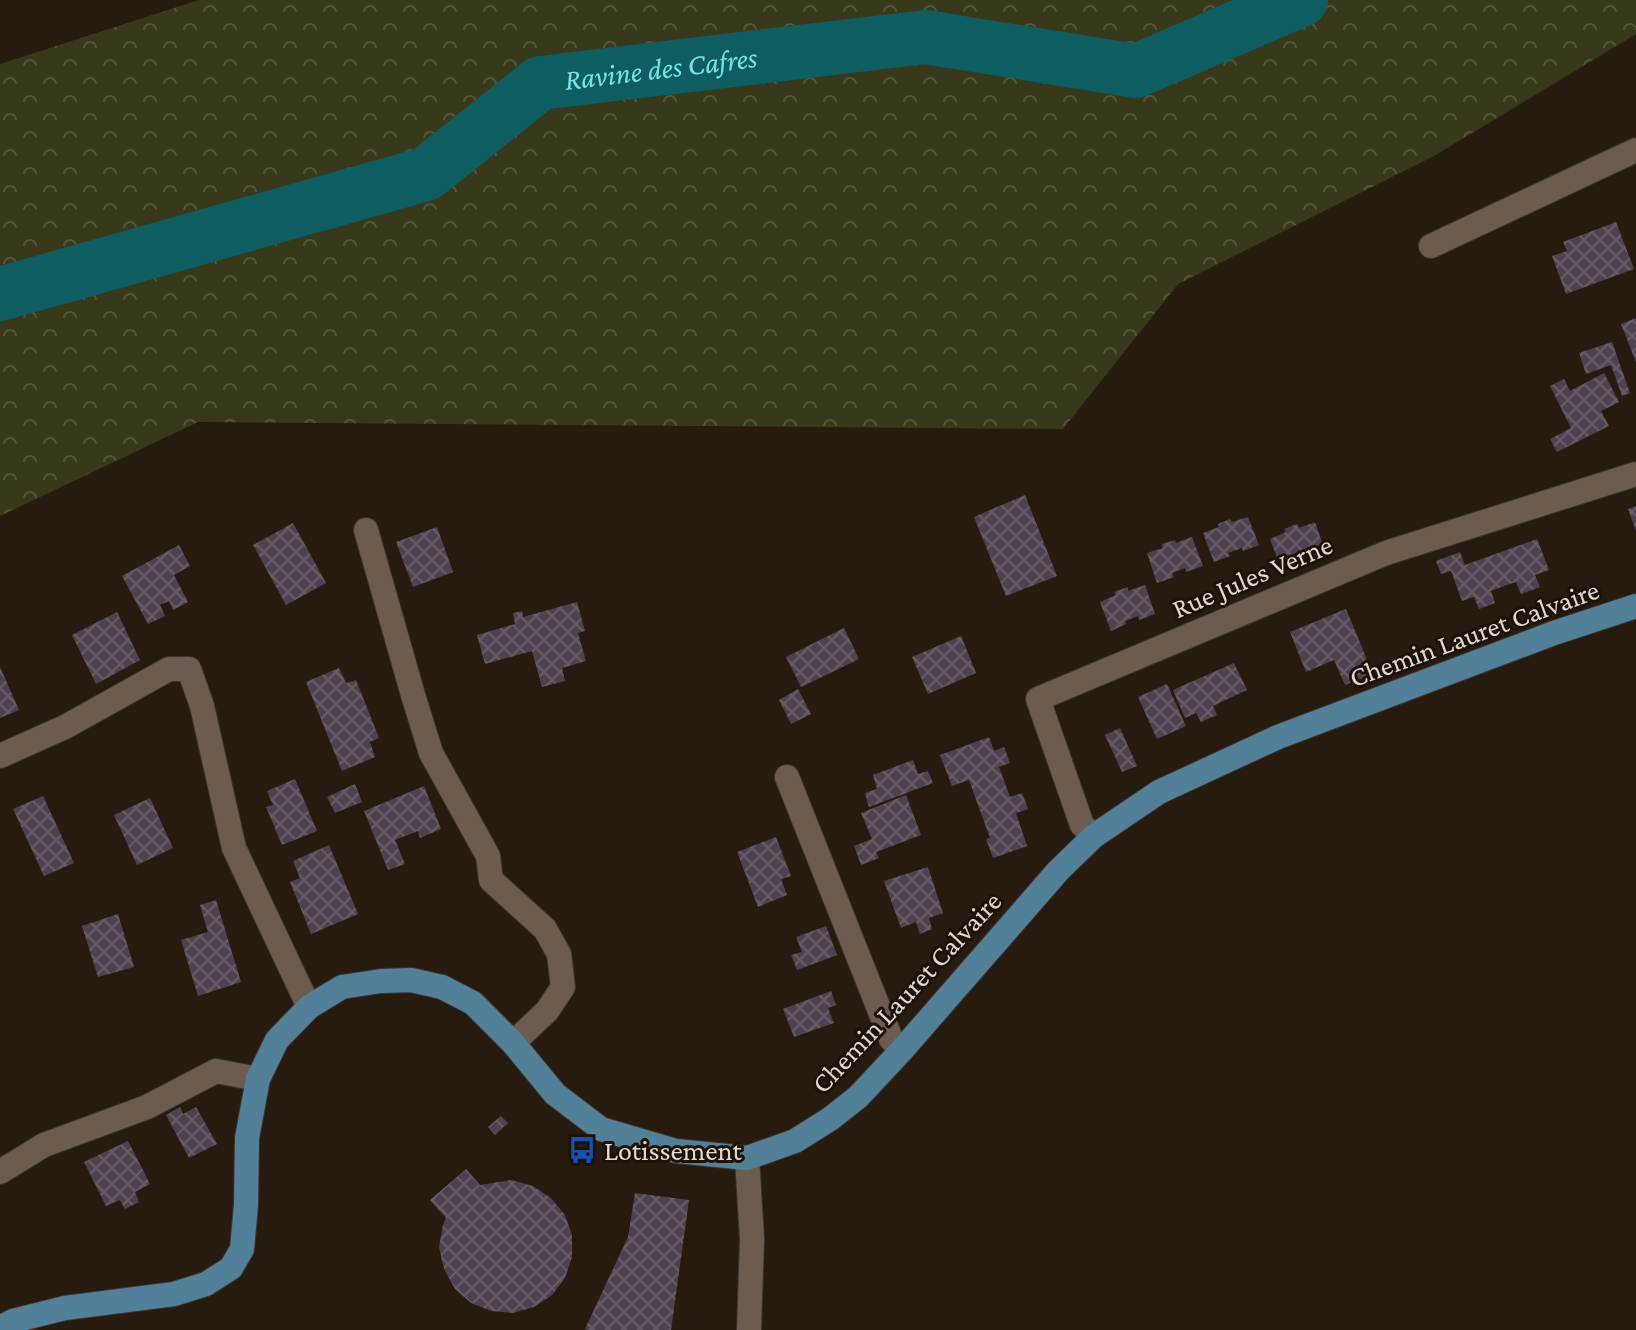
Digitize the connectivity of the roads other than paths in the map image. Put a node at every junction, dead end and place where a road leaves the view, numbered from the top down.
1 (1636, 150) edge
2 (1431, 246) dead end
3 (1636, 474) edge
4 (366, 530) dead end
5 (1636, 606) edge
6 (0, 756) edge
7 (787, 777) dead end
8 (1094, 836) junction
9 (309, 1007) junction
10 (513, 1043) junction
11 (902, 1050) junction
12 (258, 1079) junction
13 (747, 1158) junction
14 (0, 1172) edge
15 (0, 1328) edge
16 (749, 1330) edge

1 - 2 street
3 - 8 street, Rue Jules Verne
4 - 10 street
5 - 8 main road, Chemin Lauret Calvaire
6 - 9 street
7 - 11 street
8 - 11 main road, Chemin Lauret Calvaire
9 - 10 main road, Chemin Lauret Calvaire
9 - 12 main road, Chemin Lauret Calvaire
10 - 13 main road, Chemin Lauret Calvaire
11 - 13 main road, Chemin Lauret Calvaire
12 - 14 street
12 - 15 main road, Chemin Lauret Calvaire
13 - 16 street

